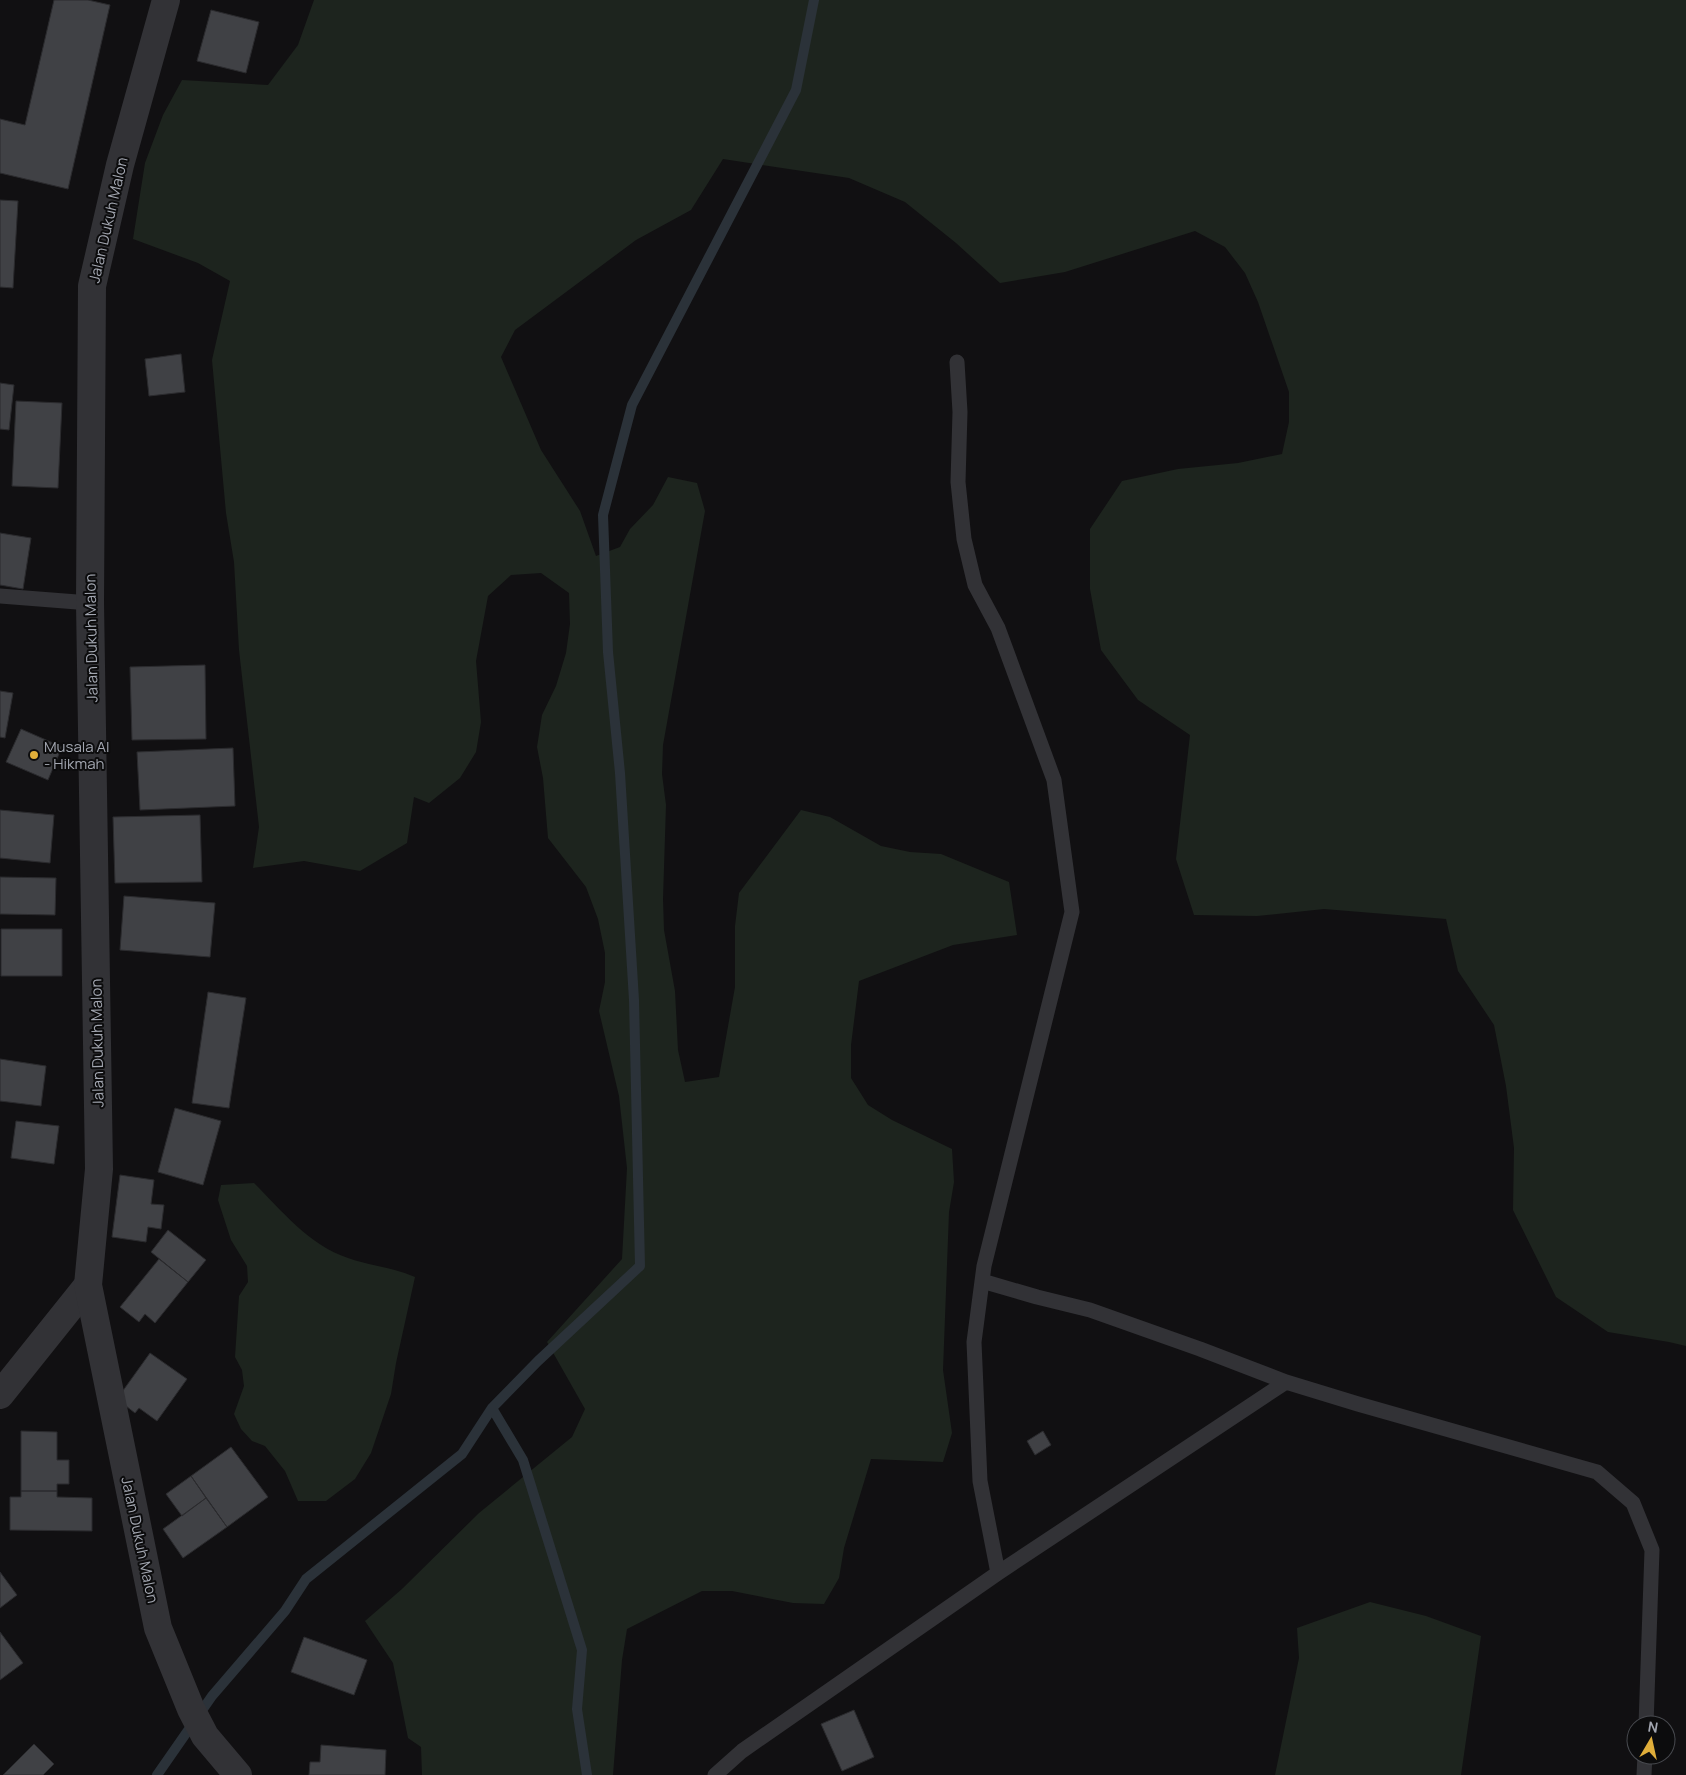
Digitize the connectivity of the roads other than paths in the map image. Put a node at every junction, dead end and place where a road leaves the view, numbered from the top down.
1 (166, 0) edge
2 (957, 362) dead end
3 (0, 596) edge
4 (90, 603) junction
5 (982, 1281) junction
6 (88, 1285) junction
7 (1286, 1382) junction
8 (0, 1395) edge
9 (998, 1573) junction
10 (1646, 1715) edge
11 (238, 1775) edge
12 (715, 1775) edge

1 - 4 street, Jalan Dukuh Malon
2 - 5 lane
3 - 4 lane
4 - 6 street, Jalan Dukuh Malon
5 - 7 lane
5 - 9 lane
6 - 8 street
6 - 11 street, Jalan Dukuh Malon
7 - 9 lane
7 - 10 lane
9 - 12 lane

